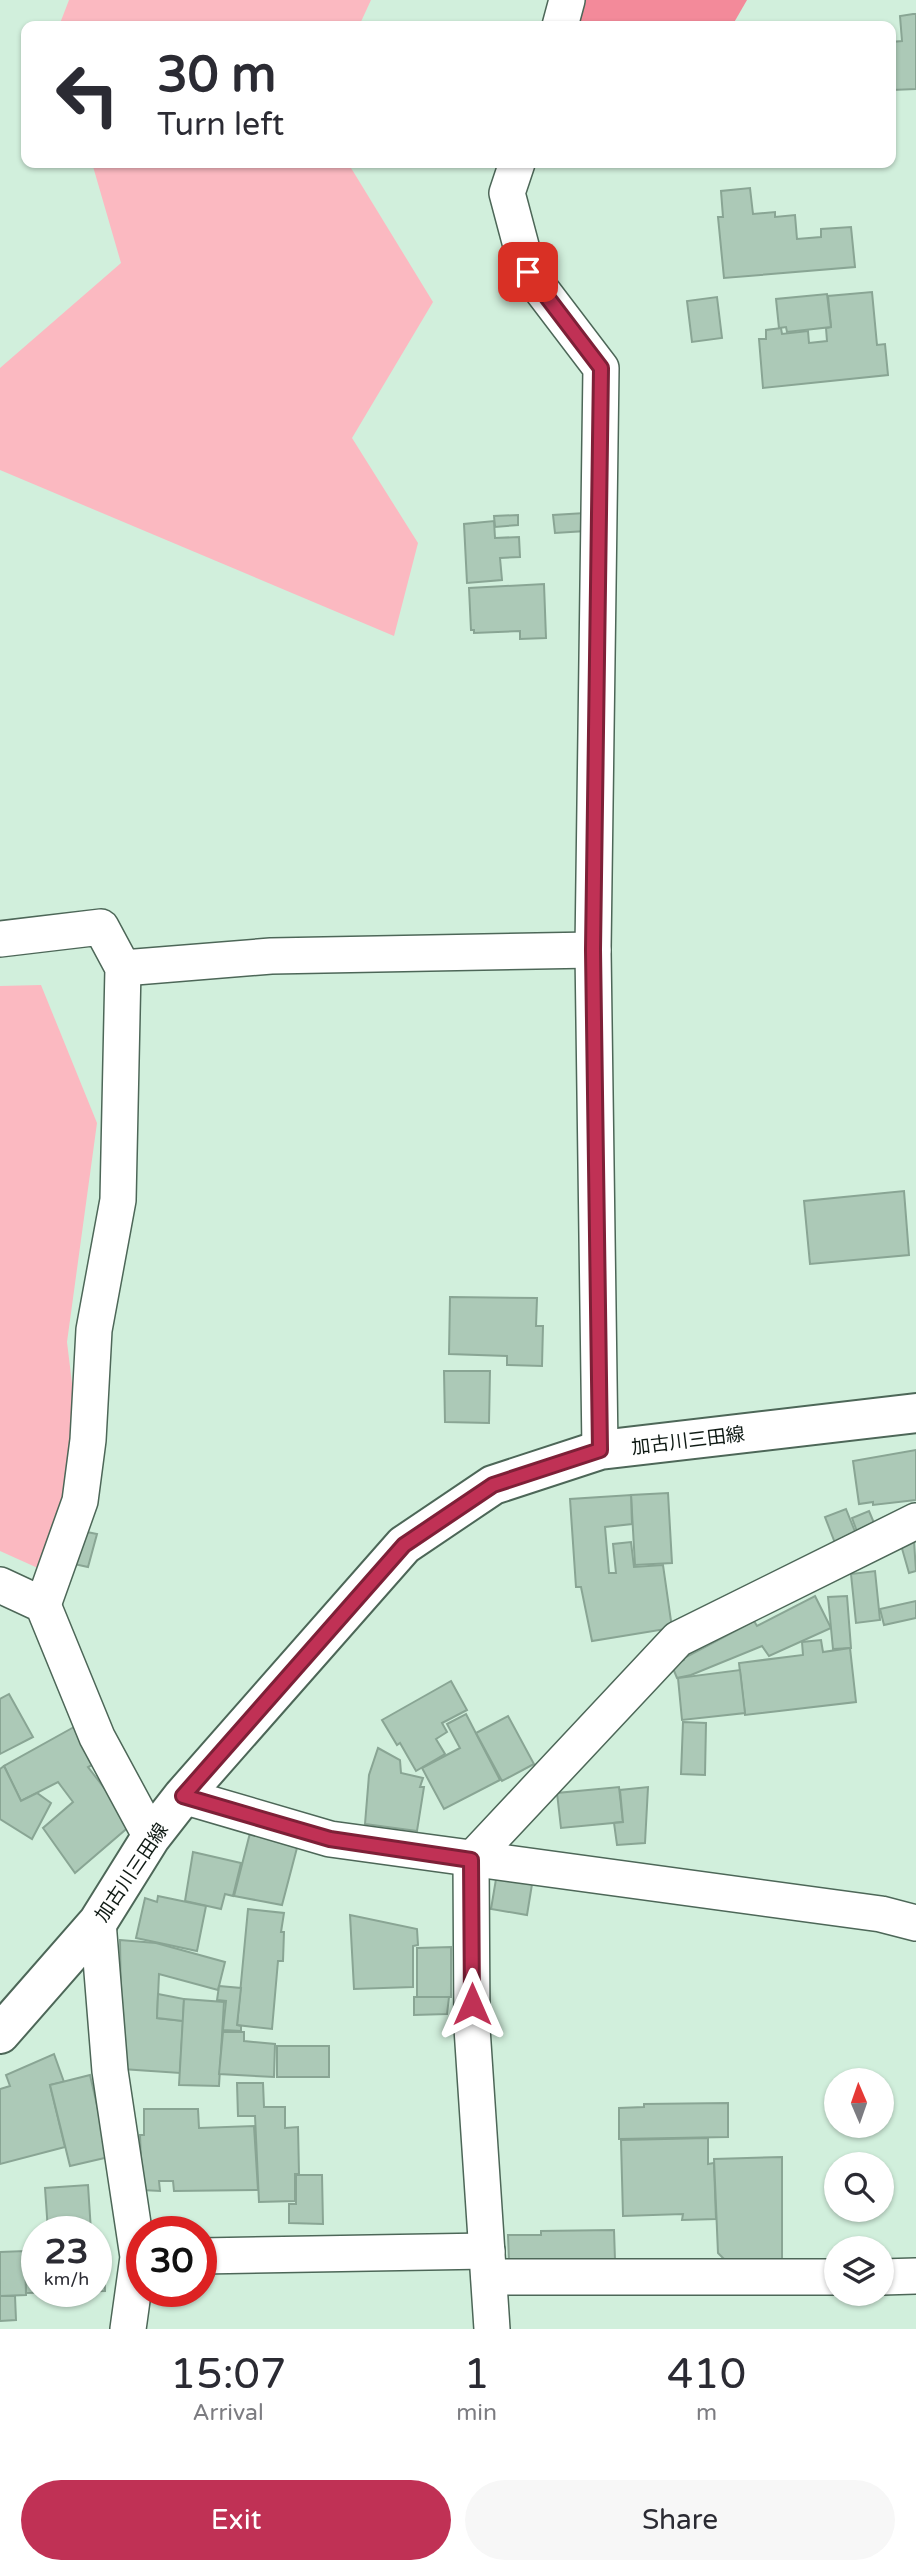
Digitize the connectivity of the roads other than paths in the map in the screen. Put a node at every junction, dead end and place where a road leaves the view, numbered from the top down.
1 (567, 0) edge
2 (561, 21) edge
3 (515, 168) edge
4 (0, 939) edge
5 (593, 950) junction
6 (123, 968) junction
7 (916, 1413) edge
8 (600, 1450) junction
9 (916, 1521) edge
10 (0, 1585) edge
11 (43, 1605) junction
12 (183, 1796) junction
13 (151, 1837) junction
14 (471, 1860) junction
15 (98, 1922) junction
16 (916, 1923) edge
17 (0, 2034) edge
18 (133, 2216) edge
19 (217, 2256) edge
20 (488, 2264) junction
21 (916, 2276) edge
22 (824, 2277) edge
23 (894, 2277) edge
24 (132, 2307) edge
25 (128, 2329) edge
26 (492, 2329) edge

1 - 2 street
3 - 5 street
4 - 6 street
5 - 6 street
5 - 8 street
6 - 11 street
7 - 8 main road, 加古川三田線
8 - 12 main road, 加古川三田線
9 - 14 street
10 - 11 street
11 - 13 street
12 - 13 main road, 加古川三田線
12 - 14 street
13 - 15 main road, 加古川三田線
14 - 16 street
14 - 20 street
15 - 17 main road, 加古川三田線
15 - 18 street
19 - 20 street
20 - 22 street
20 - 26 street
21 - 23 street
24 - 25 street

